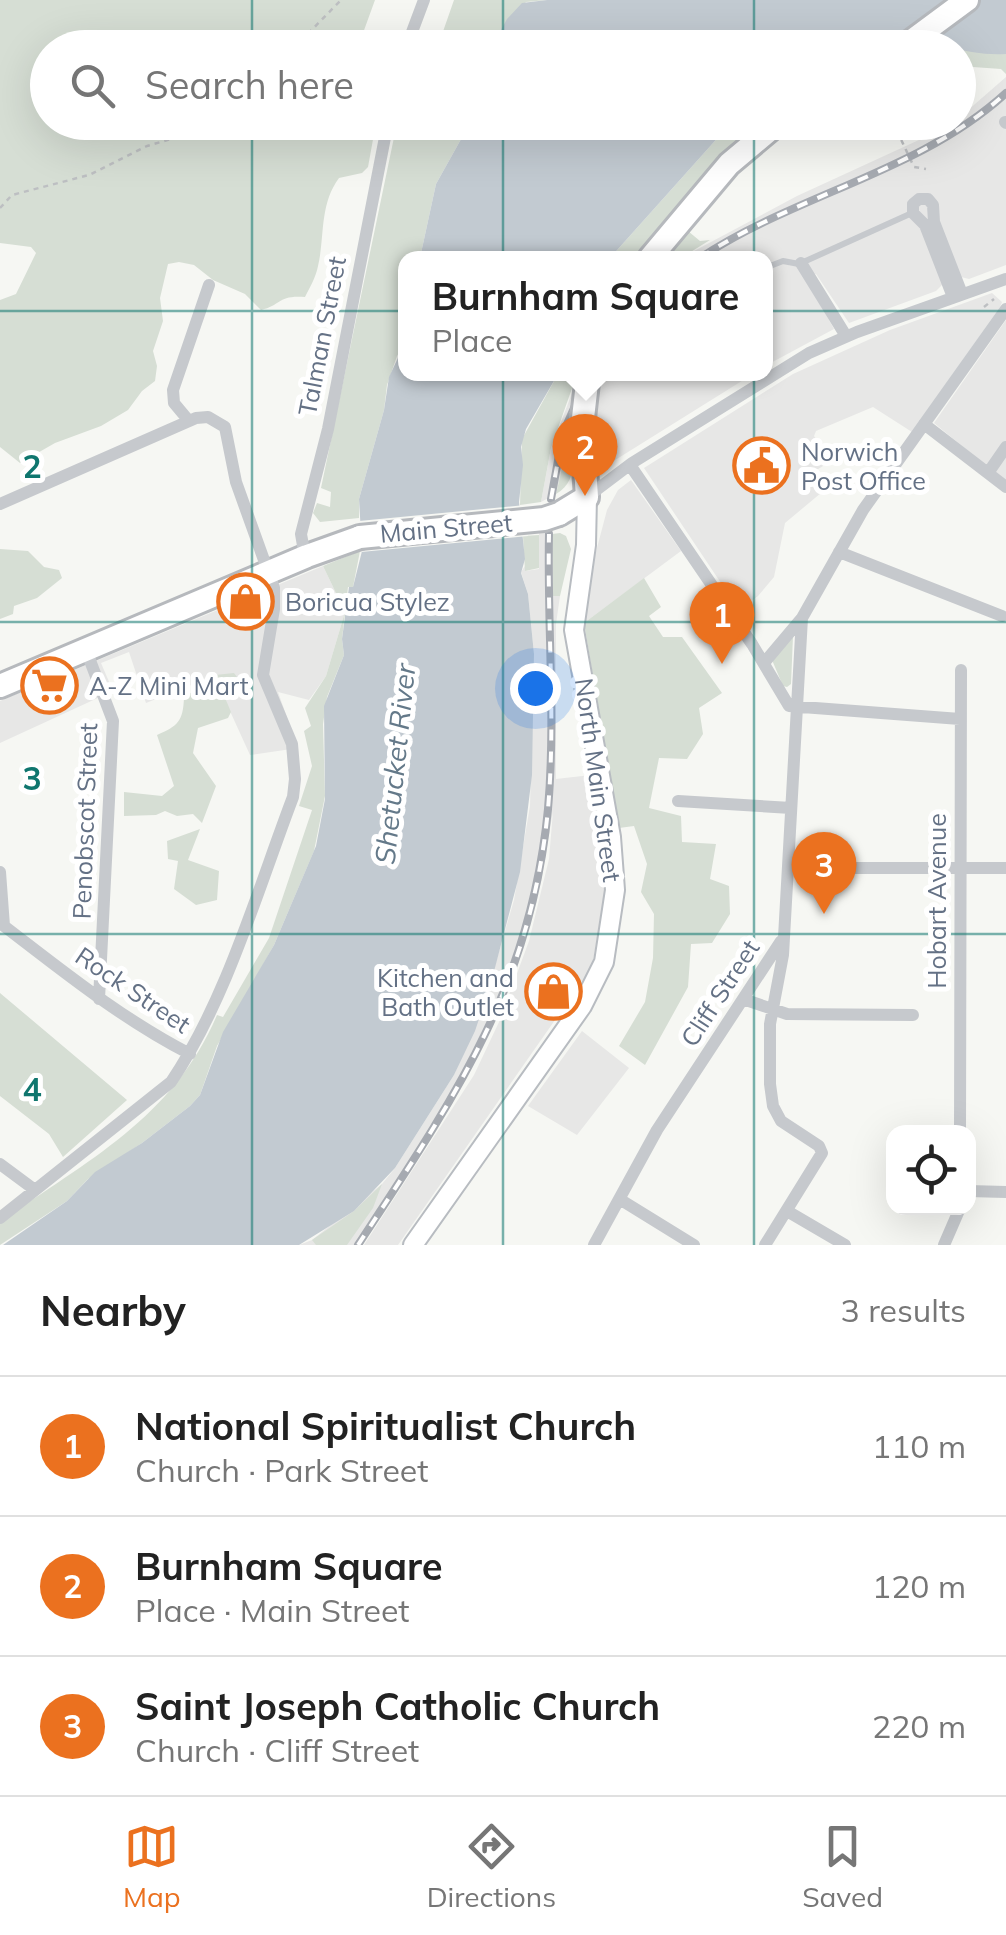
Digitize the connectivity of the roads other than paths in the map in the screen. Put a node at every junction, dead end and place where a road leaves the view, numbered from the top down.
1 (424, 0) edge
2 (967, 0) edge
3 (413, 30) edge
4 (926, 30) edge
5 (384, 140) edge
6 (758, 140) edge
7 (914, 213) junction
8 (656, 251) edge
9 (801, 263) junction
10 (773, 265) edge
11 (1006, 279) edge
12 (209, 285) dead end
13 (957, 295) junction
14 (1006, 309) edge
15 (846, 336) junction
16 (773, 374) edge
17 (587, 381) edge
18 (762, 381) edge
19 (189, 420) junction
20 (924, 424) junction
21 (1006, 448) edge
22 (630, 464) junction
23 (988, 473) junction
24 (1006, 487) edge
25 (587, 497) junction
26 (0, 504) edge
27 (840, 552) junction
28 (304, 558) junction
29 (271, 572) junction
30 (1002, 616) dead end
31 (802, 618) junction
32 (86, 650) junction
33 (764, 662) junction
34 (961, 670) dead end
35 (0, 686) edge
36 (796, 708) junction
37 (960, 719) junction
38 (678, 800) dead end
39 (791, 808) junction
40 (788, 868) junction
41 (959, 868) junction
42 (1006, 868) edge
43 (0, 872) edge
44 (784, 938) junction
45 (743, 999) junction
46 (99, 1000) junction
47 (772, 1011) junction
48 (913, 1015) dead end
49 (190, 1054) junction
50 (960, 1125) edge
51 (0, 1164) edge
52 (35, 1190) junction
53 (976, 1191) edge
54 (1006, 1192) edge
55 (621, 1200) junction
56 (787, 1211) junction
57 (957, 1215) edge
58 (0, 1218) edge
59 (413, 1245) edge
60 (594, 1245) edge
61 (694, 1245) edge
62 (765, 1245) edge
63 (845, 1245) edge
64 (944, 1245) edge

1 - 3 street
2 - 4 highway
5 - 28 street, Talman Street
6 - 8 highway
7 - 9 lane
7 - 13 street
7 - 13 street
9 - 10 lane
9 - 15 street
11 - 13 street, Main Street
12 - 19 street
13 - 15 street, Main Street
14 - 20 street, Cliff Street
15 - 16 street, Main Street
17 - 25 highway, bridge
18 - 22 street, Main Street
19 - 26 street
19 - 29 street
20 - 23 street
20 - 27 street, Cliff Street
21 - 23 street
22 - 25 street, Main Street
22 - 33 street
23 - 24 street
25 - 28 highway, Main Street, bridge
25 - 59 main road, North Main Street
27 - 30 street
27 - 31 street, Cliff Street
28 - 29 highway, Main Street
29 - 32 highway, Main Street
29 - 49 street
31 - 33 street, Cliff Street
31 - 36 street, Cliff Street
32 - 35 highway, Main Street
32 - 46 street, Penobscot Street
33 - 36 street
34 - 37 street, Hobart Avenue
36 - 37 street
36 - 39 street, Cliff Street
37 - 41 street, Hobart Avenue
38 - 39 street
39 - 40 street, Cliff Street
40 - 41 street
40 - 44 street, Cliff Street
41 - 42 street
41 - 50 street, Hobart Avenue
43 - 46 street, Rock Street
44 - 45 street, Cliff Street
44 - 47 street
45 - 47 street
45 - 55 street, Cliff Street
46 - 49 street, Rock Street
47 - 48 street
47 - 56 street
49 - 52 street
51 - 52 street
52 - 58 street
53 - 54 street
55 - 60 street, Cliff Street
55 - 61 street
56 - 62 street
56 - 63 street
57 - 64 street

